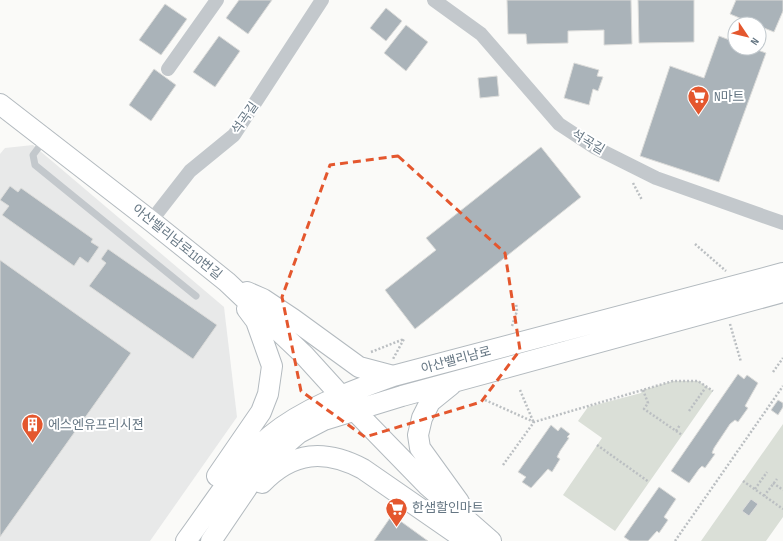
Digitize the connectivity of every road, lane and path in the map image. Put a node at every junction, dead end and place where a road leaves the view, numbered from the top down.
1 (217, 0) edge
2 (322, 0) edge
3 (434, 0) edge
4 (168, 69) dead end
5 (2, 110) edge
6 (39, 147) dead end
7 (151, 221) junction
8 (783, 223) edge
9 (695, 244) dead end
10 (783, 273) edge
11 (730, 275) dead end
12 (227, 282) junction
13 (783, 292) edge
14 (196, 296) dead end
15 (516, 303) dead end
16 (730, 324) dead end
17 (512, 326) dead end
18 (370, 353) dead end
19 (783, 358) edge
20 (742, 362) dead end
21 (392, 369) junction
22 (773, 372) dead end
23 (456, 381) junction
24 (783, 386) edge
25 (706, 387) junction
26 (520, 390) dead end
27 (643, 390) junction
28 (713, 391) dead end
29 (340, 395) junction
30 (485, 400) dead end
31 (354, 410) junction
32 (689, 411) dead end
33 (534, 422) junction
34 (680, 425) dead end
35 (676, 431) junction
36 (682, 435) dead end
37 (597, 445) dead end
38 (503, 465) dead end
39 (767, 472) dead end
40 (777, 479) dead end
41 (743, 481) dead end
42 (649, 482) dead end
43 (773, 483) junction
44 (755, 489) junction
45 (783, 490) edge
46 (764, 496) junction
47 (783, 509) edge
48 (225, 520) junction
49 (187, 539) edge
50 (481, 539) edge
51 (211, 541) edge
52 (675, 541) edge

1 - 4 street
2 - 7 street, 석곡길
3 - 8 street, 석곡길
5 - 7 street, 아산밸리남로110번길
6 - 14 lane
7 - 12 street, 아산밸리남로110번길
9 - 11 path
10 - 21 street, 아산밸리남로
12 - 21 street
12 - 29 street, 아산밸리남로110번길
12 - 49 street
13 - 23 street, 아산밸리남로
15 - 17 path
16 - 20 path
18 - 21 path
19 - 22 path
21 - 29 street, 아산밸리남로
23 - 31 street, 아산밸리남로
23 - 50 street
24 - 52 path
25 - 27 path
25 - 28 path
25 - 32 path
26 - 33 path
27 - 33 path
27 - 35 path
29 - 31 street, 아산밸리남로110번길
29 - 49 street, 아산밸리남로
30 - 33 path
31 - 48 street, 아산밸리남로
31 - 50 street, 아산밸리남로110번길
33 - 38 path
34 - 35 path
35 - 36 path
37 - 42 path
39 - 44 path
40 - 43 path
41 - 44 path
43 - 45 path
43 - 46 path
44 - 46 path
46 - 47 path
48 - 50 street
48 - 51 street, 아산밸리남로

